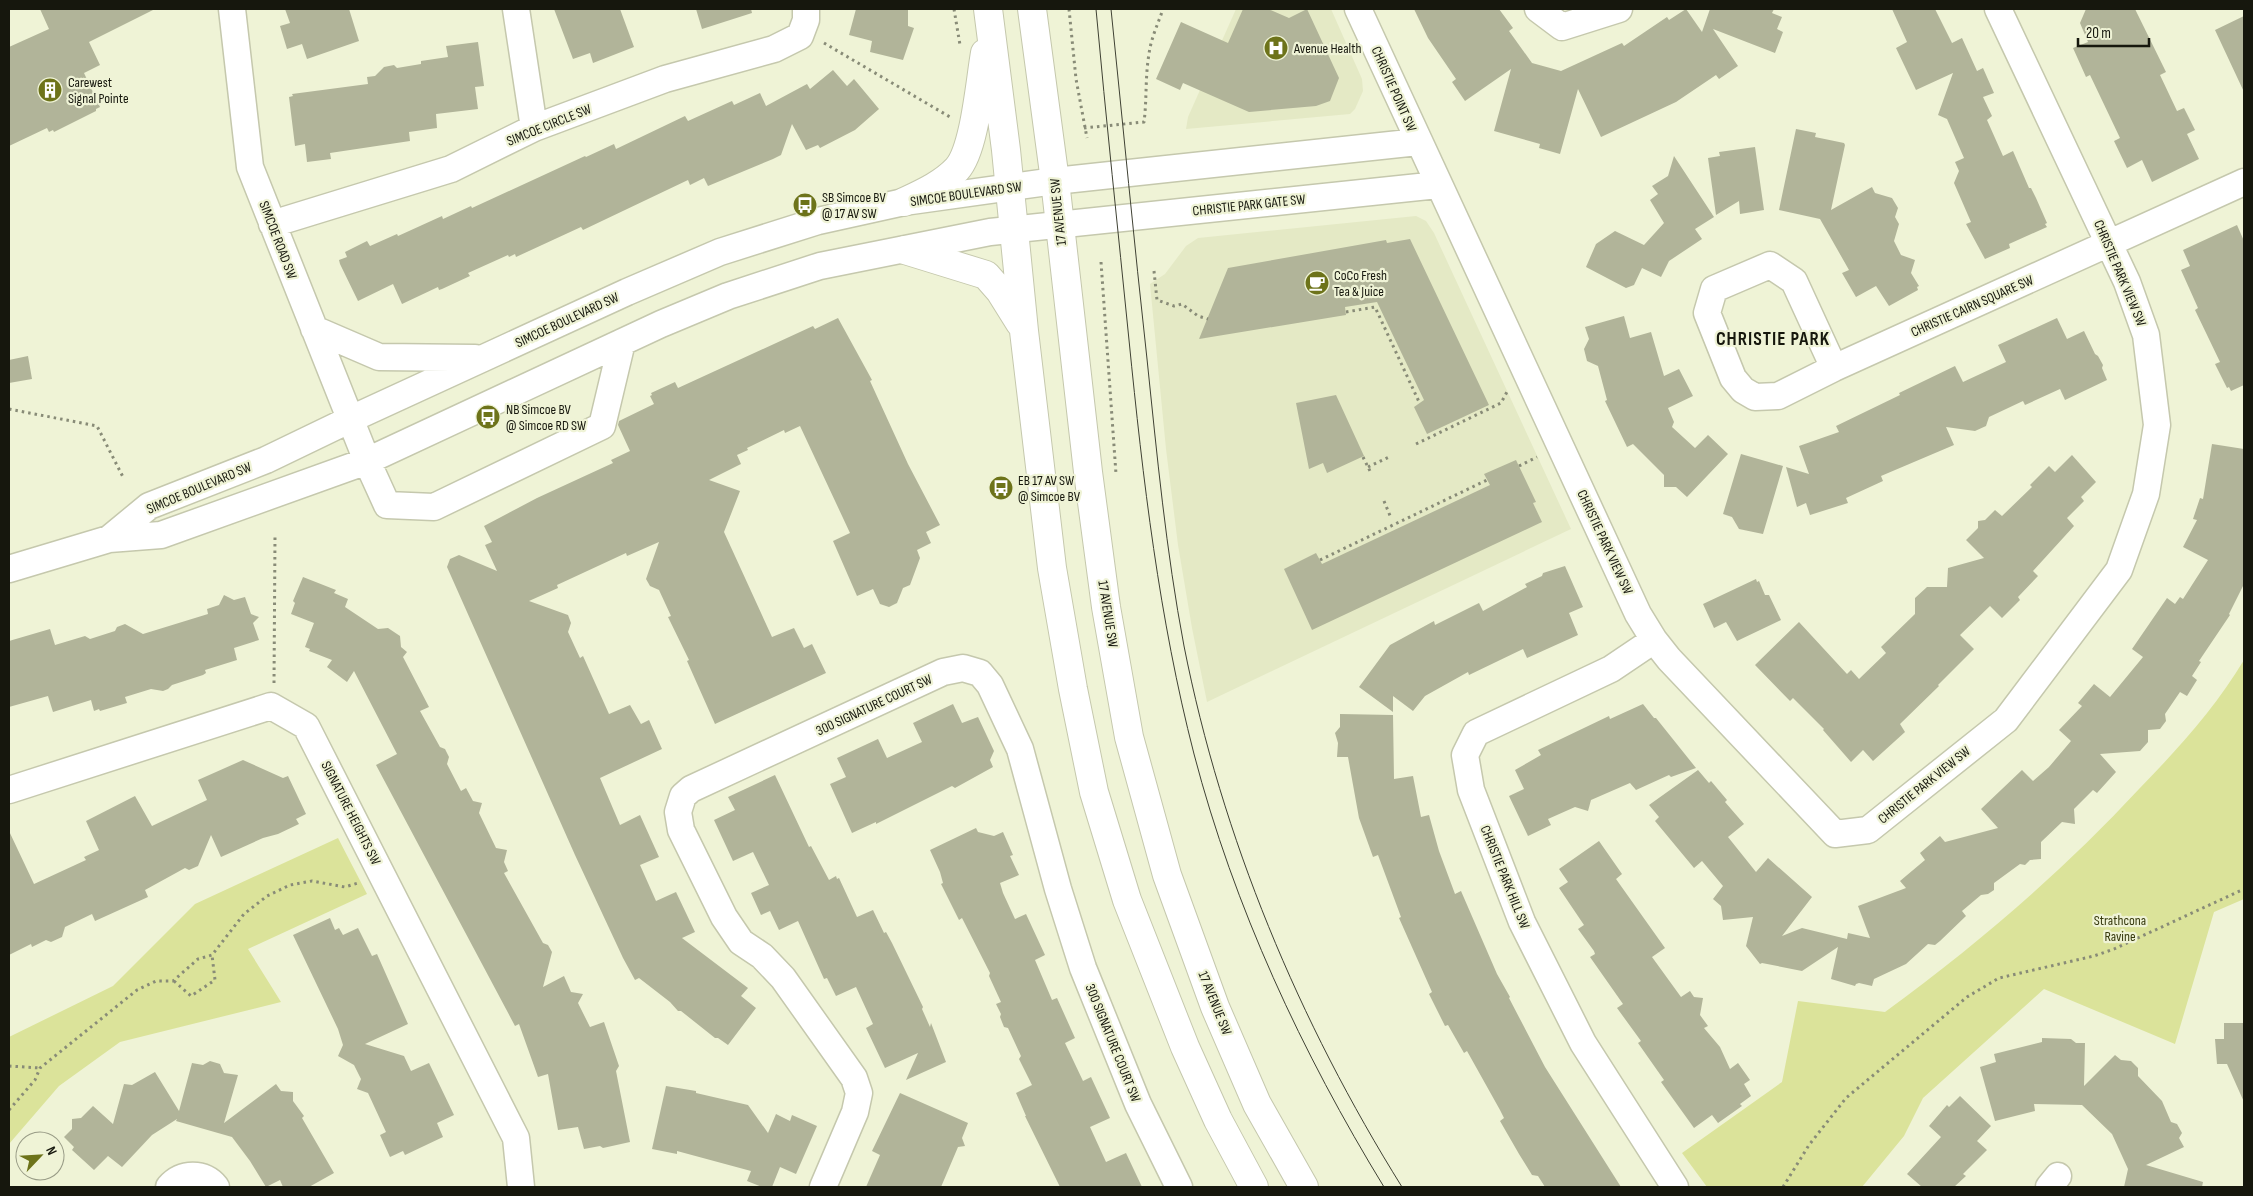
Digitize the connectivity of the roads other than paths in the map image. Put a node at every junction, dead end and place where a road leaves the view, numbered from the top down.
1 (232, 9) edge
2 (516, 9) edge
3 (806, 9) edge
4 (1032, 9) edge
5 (1358, 9) edge
6 (1538, 9) edge
7 (1618, 9) edge
8 (1998, 9) edge
9 (989, 16) edge
10 (534, 128) junction
11 (1418, 142) junction
12 (1055, 181) junction
13 (2244, 182) edge
14 (1438, 185) junction
15 (1010, 188) junction
16 (904, 202) junction
17 (272, 224) junction
18 (1060, 224) junction
19 (1014, 228) junction
20 (2110, 244) junction
21 (905, 250) junction
22 (314, 329) junction
23 (1024, 331) junction
24 (622, 342) junction
25 (483, 358) junction
26 (1834, 368) junction
27 (351, 418) junction
28 (367, 461) junction
29 (109, 539) junction
30 (9, 569) edge
31 (1654, 640) junction
32 (9, 790) edge
33 (169, 1187) edge
34 (216, 1187) edge
35 (521, 1187) edge
36 (823, 1187) edge
37 (1179, 1187) edge
38 (1254, 1187) edge
39 (1304, 1187) edge
40 (1675, 1187) edge

1 - 17 street, SIMCOE ROAD SW
2 - 10 street
3 - 10 street, SIMCOE CIRCLE SW
4 - 12 main road, 17 AVENUE SW
5 - 11 street, CHRISTIE POINT SW
6 - 7 street
8 - 20 street, CHRISTIE PARK VIEW SW
9 - 15 main road
9 - 16 main road
10 - 17 street, SIMCOE CIRCLE SW
11 - 12 street
11 - 14 street, CHRISTIE PARK VIEW SW
12 - 15 street, SIMCOE BOULEVARD SW
12 - 18 main road, 17 AVENUE SW
13 - 20 street, CHRISTIE CAIRN SQUARE SW
14 - 18 street, CHRISTIE PARK GATE SW
14 - 31 street, CHRISTIE PARK VIEW SW
15 - 16 street, SIMCOE BOULEVARD SW
15 - 19 main road
16 - 25 street, SIMCOE BOULEVARD SW
17 - 22 street, SIMCOE ROAD SW
18 - 19 street, SIMCOE BOULEVARD SW
18 - 39 main road, 17 AVENUE SW
19 - 21 street, SIMCOE BOULEVARD SW
19 - 23 main road
20 - 26 street, CHRISTIE CAIRN SQUARE SW
20 - 31 street, CHRISTIE PARK VIEW SW
21 - 23 main road
21 - 24 street, SIMCOE BOULEVARD SW
22 - 25 street
22 - 27 street, SIMCOE ROAD SW
23 - 38 main road
24 - 28 street, SIMCOE BOULEVARD SW
24 - 28 street, SIMCOE ROAD SW
25 - 27 street, SIMCOE BOULEVARD SW
26 - 26 street, CHRISTIE CAIRN SQUARE SW
27 - 28 street, SIMCOE ROAD SW
27 - 29 street, SIMCOE BOULEVARD SW
28 - 29 street, SIMCOE BOULEVARD SW
29 - 30 street, SIMCOE BOULEVARD SW
31 - 40 street, CHRISTIE PARK HILL SW
32 - 35 street, SIGNATURE HEIGHTS SW
33 - 34 street
36 - 37 street, 300 SIGNATURE COURT SW

